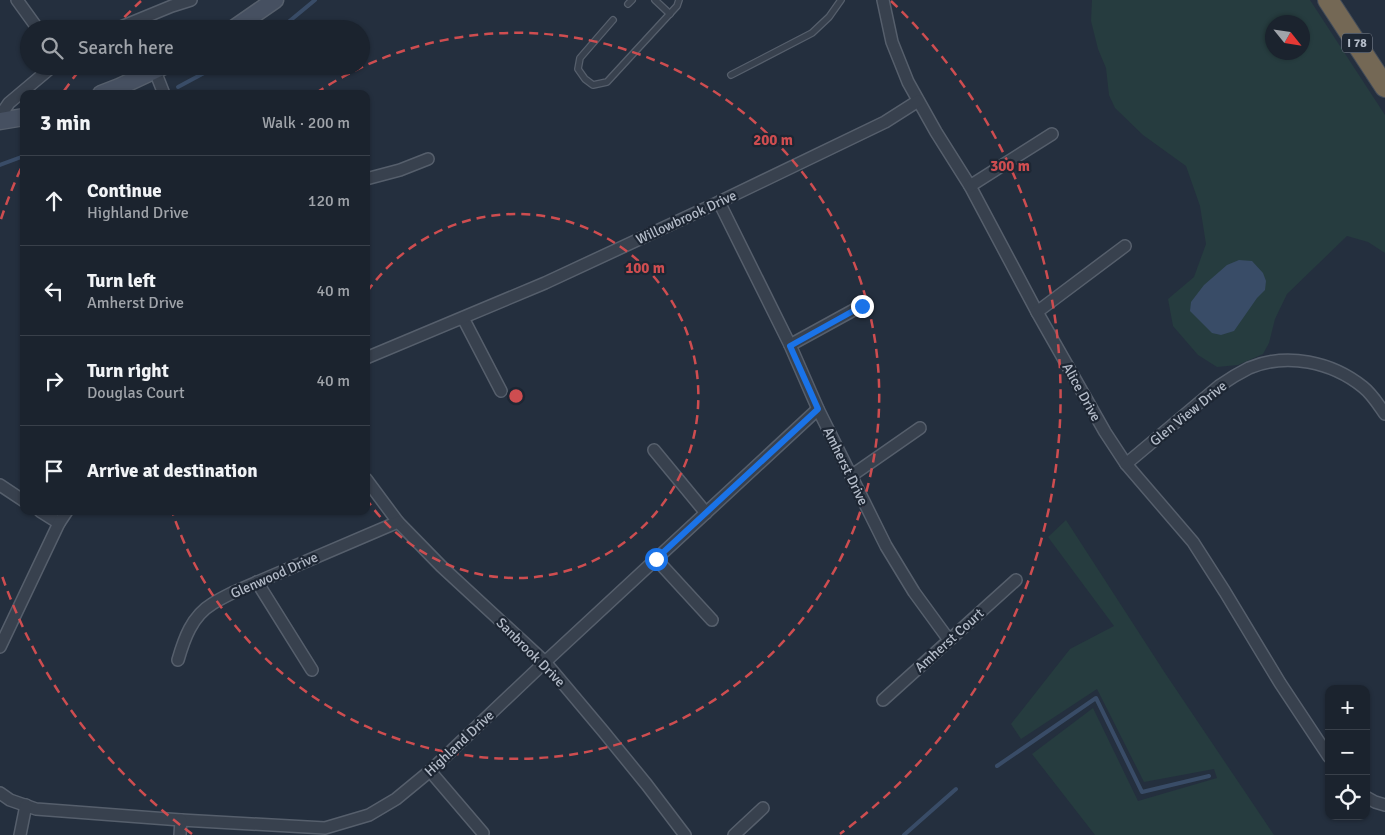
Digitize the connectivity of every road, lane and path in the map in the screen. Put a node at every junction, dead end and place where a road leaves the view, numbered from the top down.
1 (17, 0) edge
2 (191, 0) edge
3 (275, 0) edge
4 (655, 0) edge
5 (679, 0) edge
6 (841, 0) edge
7 (883, 0) edge
8 (1328, 0) edge
9 (670, 14) junction
10 (31, 20) edge
11 (138, 20) edge
12 (246, 20) edge
13 (613, 20) dead end
14 (42, 75) edge
15 (145, 75) edge
16 (160, 75) edge
17 (731, 75) dead end
18 (1385, 87) edge
19 (24, 90) edge
20 (111, 90) edge
21 (163, 90) edge
22 (20, 94) edge
23 (918, 101) junction
24 (0, 116) edge
25 (20, 117) edge
26 (0, 121) edge
27 (1052, 134) dead end
28 (428, 159) dead end
29 (370, 178) edge
30 (970, 186) junction
31 (720, 202) junction
32 (1125, 246) dead end
33 (862, 306) dead end
34 (1037, 312) junction
35 (463, 318) junction
36 (790, 346) junction
37 (370, 356) edge
38 (501, 391) dead end
39 (818, 409) junction
40 (1385, 414) edge
41 (920, 428) dead end
42 (654, 450) dead end
43 (1126, 464) junction
44 (851, 476) junction
45 (370, 484) edge
46 (0, 485) edge
47 (20, 498) edge
48 (706, 513) junction
49 (46, 515) edge
50 (64, 515) edge
51 (398, 522) junction
52 (59, 523) junction
53 (656, 559) junction
54 (1016, 580) dead end
55 (258, 582) junction
56 (712, 620) dead end
57 (949, 640) junction
58 (0, 647) edge
59 (178, 660) dead end
60 (545, 662) junction
61 (312, 670) dead end
62 (883, 700) dead end
63 (1325, 751) edge
64 (430, 771) junction
65 (0, 792) edge
66 (1370, 799) edge
67 (26, 805) junction
68 (1385, 805) edge
69 (763, 808) dead end
70 (181, 820) junction
71 (325, 831) edge
72 (483, 833) dead end
73 (20, 835) edge
74 (180, 835) edge
75 (685, 835) edge
76 (734, 835) edge

1 - 10 street
2 - 11 street
3 - 12 street
4 - 9 lane
5 - 9 lane
6 - 17 lane
7 - 23 street, Alice Drive
8 - 18 highway, I 78
9 - 13 lane
14 - 19 street
15 - 20 street
16 - 21 street
22 - 24 street
23 - 30 street, Alice Drive
23 - 31 street, Willowbrook Drive
25 - 26 street
27 - 30 street
28 - 29 street
30 - 34 street, Alice Drive
31 - 35 street, Willowbrook Drive
31 - 36 street, Amherst Drive
32 - 34 street
33 - 36 street
34 - 43 street, Alice Drive
35 - 37 street, Willowbrook Drive
35 - 38 street
36 - 39 street, Amherst Drive
39 - 44 street, Amherst Drive
39 - 48 street, Highland Drive
40 - 43 street, Glen View Drive
41 - 44 street
42 - 48 street
43 - 63 street, Alice Drive
44 - 57 street, Amherst Drive
45 - 51 street, Sanbrook Drive
46 - 47 street
48 - 53 street, Highland Drive
49 - 52 street
50 - 52 street
51 - 55 street, Glenwood Drive
51 - 60 street, Sanbrook Drive
52 - 58 street
53 - 56 street
53 - 60 street, Highland Drive
54 - 57 street, Amherst Court
55 - 59 street, Glenwood Drive
55 - 61 street
57 - 62 street, Amherst Court
60 - 64 street, Highland Drive
60 - 75 street, Sanbrook Drive
64 - 71 street, Highland Drive
64 - 72 street
65 - 67 street, Highland Drive
66 - 68 street
67 - 70 street, Highland Drive
67 - 73 street
69 - 76 street
70 - 71 street, Highland Drive
70 - 74 street

